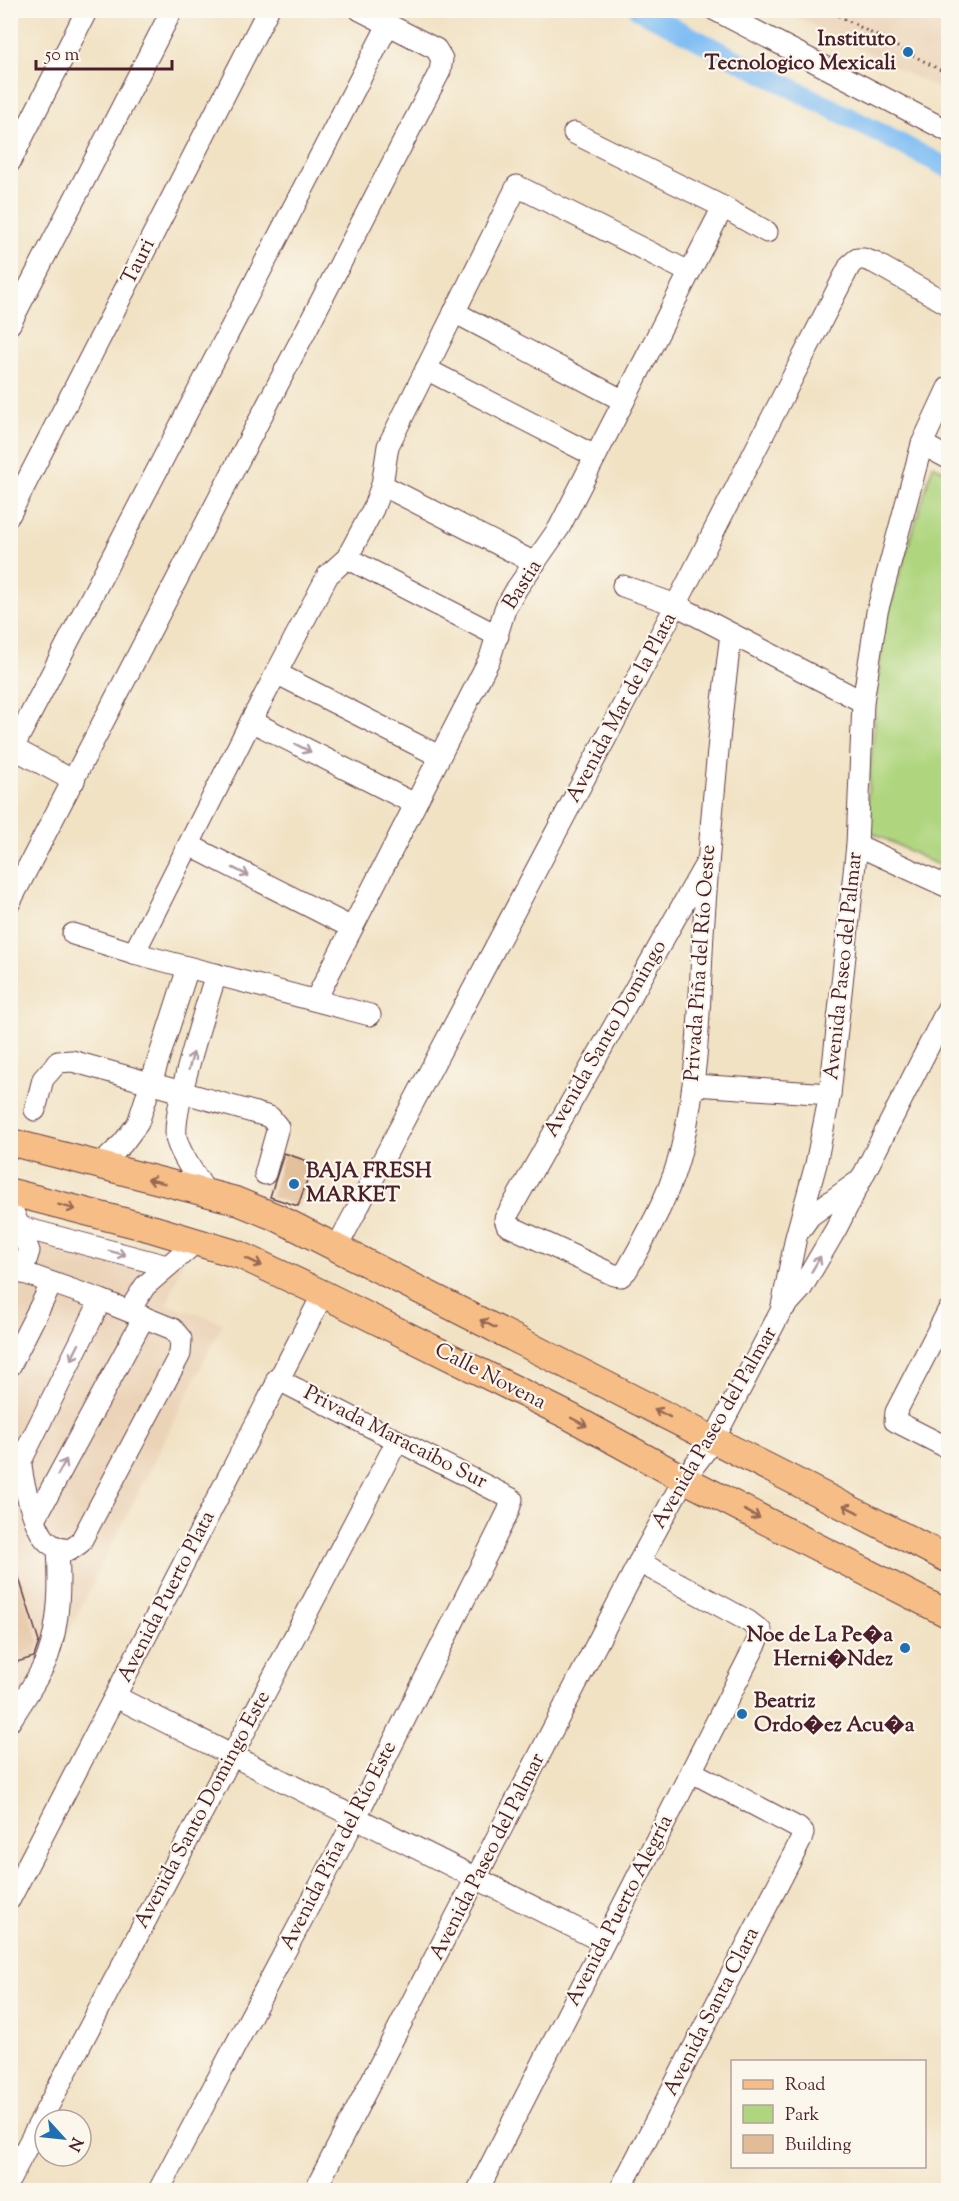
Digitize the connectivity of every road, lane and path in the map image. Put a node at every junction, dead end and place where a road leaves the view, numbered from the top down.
1 (87, 10) edge
2 (172, 10) edge
3 (268, 10) edge
4 (360, 10) edge
5 (716, 10) edge
6 (828, 10) edge
7 (388, 25) junction
8 (948, 74) edge
9 (948, 131) edge
10 (574, 133) dead end
11 (10, 162) edge
12 (723, 207) junction
13 (766, 232) dead end
14 (689, 272) junction
15 (948, 304) edge
16 (454, 312) junction
17 (11, 324) edge
18 (426, 369) junction
19 (948, 388) edge
20 (624, 401) junction
21 (922, 444) junction
22 (596, 456) junction
23 (948, 458) edge
24 (382, 485) junction
25 (10, 514) edge
26 (347, 558) junction
27 (535, 563) junction
28 (622, 586) dead end
29 (676, 605) junction
30 (731, 634) junction
31 (498, 636) junction
32 (276, 673) junction
33 (863, 702) junction
34 (251, 721) junction
35 (12, 748) edge
36 (440, 756) junction
37 (74, 781) junction
38 (415, 804) junction
39 (189, 845) junction
40 (857, 845) junction
41 (708, 860) junction
42 (948, 887) edge
43 (10, 902) edge
44 (352, 928) junction
45 (73, 934) dead end
46 (134, 953) junction
47 (188, 968) junction
48 (216, 974) junction
49 (316, 999) junction
50 (948, 1008) edge
51 (370, 1015) dead end
52 (152, 1083) junction
53 (694, 1085) junction
54 (183, 1093) junction
55 (830, 1094) junction
56 (35, 1110) dead end
57 (10, 1142) edge
58 (816, 1164) junction
59 (100, 1166) junction
60 (265, 1174) dead end
61 (861, 1179) junction
62 (10, 1192) edge
63 (207, 1194) junction
64 (10, 1204) edge
65 (20, 1227) junction
66 (796, 1237) junction
67 (195, 1242) junction
68 (337, 1247) junction
69 (167, 1266) junction
70 (16, 1270) edge
71 (621, 1276) joint
72 (52, 1283) junction
73 (323, 1294) junction
74 (101, 1300) junction
75 (782, 1311) junction
76 (948, 1311) edge
77 (136, 1314) junction
78 (10, 1366) edge
79 (277, 1379) junction
80 (714, 1439) junction
81 (397, 1441) junction
82 (948, 1448) edge
83 (684, 1479) junction
84 (512, 1499) joint
85 (34, 1519) junction
86 (58, 1548) junction
87 (948, 1558) edge
88 (639, 1562) junction
89 (948, 1614) edge
90 (116, 1697) junction
91 (10, 1720) edge
92 (232, 1754) junction
93 (692, 1772) junction
94 (355, 1818) junction
95 (477, 1879) junction
96 (10, 1899) edge
97 (603, 1942) junction
98 (10, 2179) edge
99 (159, 2190) edge
100 (315, 2190) edge
101 (478, 2190) edge
102 (620, 2190) edge

1 - 11 street
2 - 17 street
3 - 25 street, Tauri
4 - 7 street
5 - 9 street
6 - 8 path
7 - 35 street
7 - 37 street
10 - 12 street
12 - 13 street
12 - 14 street, Bastia
14 - 16 street
14 - 20 street, Bastia
15 - 29 street, Avenida Mar de la Plata
16 - 18 street
16 - 20 street
18 - 22 street
18 - 24 street
19 - 21 street, Avenida Paseo del Palmar
20 - 22 street, Bastia
21 - 23 street
21 - 33 street, Avenida Paseo del Palmar
22 - 27 street, Bastia
24 - 26 street
24 - 27 street
26 - 31 street
26 - 32 street
27 - 31 street, Bastia
28 - 29 street
29 - 30 street
29 - 68 street, Avenida Mar de la Plata
30 - 33 street
30 - 41 street, Privada Piña del Río Oeste
31 - 36 street, Bastia
32 - 34 street
32 - 36 street
33 - 40 street, Avenida Paseo del Palmar
34 -> 38 street
34 - 39 street
35 - 37 street
36 - 38 street, Bastia
37 - 43 street
38 - 44 street, Bastia
39 -> 44 street
39 - 46 street
40 - 42 street
40 - 55 street, Avenida Paseo del Palmar
41 - 53 street, Privada Piña del Río Oeste
41 - 71 street, Avenida Santo Domingo
44 - 49 street, Bastia
45 - 46 street
46 - 47 street
47 - 48 street
47 - 52 street
48 - 49 street
54 -> 48 street
49 - 51 street
50 - 61 street
52 - 54 street
52 - 56 street
52 - 59 street
53 - 55 street
53 - 71 street, Privada Piña del Río Oeste
54 - 60 street
54 - 63 street
55 - 58 street, Avenida Paseo del Palmar
57 - 59 main road
58 - 61 street
58 - 66 street, Avenida Paseo del Palmar
63 -> 59 main road
61 - 66 street
75 -> 61 street
62 -> 67 main road, Calle Novena
63 - 68 main road
64 - 65 street
65 -> 69 street
65 - 70 street
66 - 75 street, Avenida Paseo del Palmar
67 - 69 street
67 -> 73 main road, Calle Novena
80 -> 68 main road
69 - 77 street
70 - 72 street
72 - 74 street
72 - 78 street
73 - 79 street, Avenida Puerto Plata
73 -> 83 main road, Calle Novena
74 - 77 street
74 -> 85 street
75 - 80 street, Avenida Paseo del Palmar
76 - 82 street
85 -> 77 street
77 - 86 street
79 - 81 street, Privada Maracaibo Sur
79 - 90 street, Avenida Puerto Plata
80 - 83 street, Avenida Paseo del Palmar
87 -> 80 main road
81 - 84 street, Privada Maracaibo Sur
81 - 92 street, Avenida Santo Domingo Este
83 - 88 street, Avenida Paseo del Palmar
83 -> 89 main road, Calle Novena
84 - 94 street, Avenida Piña del Río Este
85 - 86 street
86 - 91 street
88 - 93 street, Avenida Puerto Alegría
88 - 95 street, Avenida Paseo del Palmar
90 - 92 street
90 - 96 street, Avenida Puerto Plata
92 - 94 street
92 - 98 street, Avenida Santo Domingo Este
93 - 97 street, Avenida Puerto Alegría
93 - 102 street, Avenida Santa Clara
94 - 95 street
94 - 99 street, Avenida Piña del Río Este
95 - 97 street
95 - 100 street, Avenida Paseo del Palmar
97 - 101 street, Avenida Puerto Alegría

